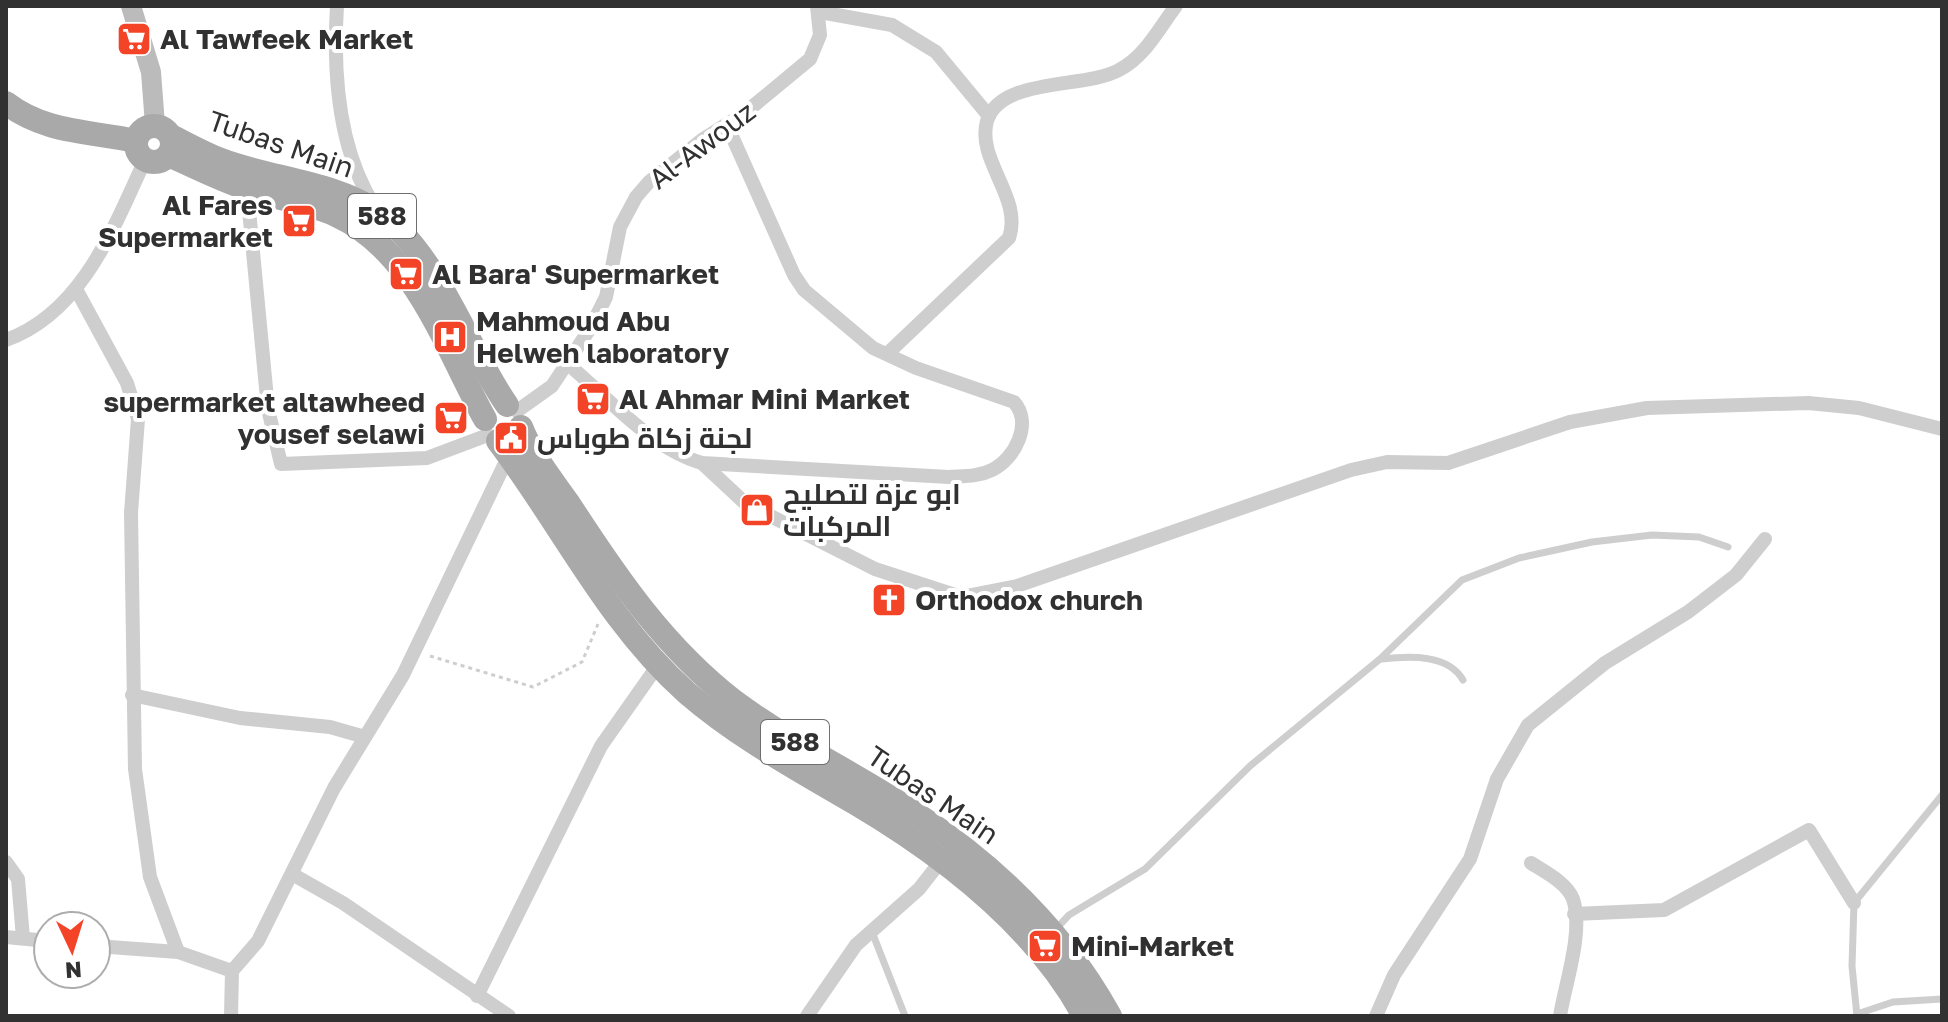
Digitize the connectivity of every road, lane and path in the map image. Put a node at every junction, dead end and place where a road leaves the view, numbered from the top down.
1 (131, 6) edge
2 (337, 6) edge
3 (1176, 6) edge
4 (818, 9) edge
5 (6, 103) edge
6 (989, 116) junction
7 (727, 125) junction
8 (165, 139) junction
9 (140, 151) junction
10 (247, 189) junction
11 (379, 213) junction
12 (76, 289) junction
13 (6, 340) edge
14 (887, 354) junction
15 (569, 365) junction
16 (515, 414) junction
17 (1942, 429) edge
18 (495, 437) junction
19 (702, 463) junction
20 (1765, 539) dead end
21 (1728, 547) dead end
22 (606, 601) junction
23 (415, 651) junction
24 (1380, 659) junction
25 (658, 665) junction
26 (1463, 680) dead end
27 (132, 695) junction
28 (365, 737) junction
29 (1942, 795) edge
30 (950, 852) junction
31 (6, 862) edge
32 (1531, 863) dead end
33 (292, 874) junction
34 (1854, 903) junction
35 (1574, 914) junction
36 (872, 932) junction
37 (1053, 932) junction
38 (6, 937) edge
39 (23, 938) junction
40 (32, 939) edge
41 (112, 947) edge
42 (178, 952) junction
43 (232, 971) junction
44 (477, 996) junction
45 (1942, 999) edge
46 (1857, 1015) edge
47 (231, 1016) edge
48 (509, 1016) edge
49 (807, 1016) edge
50 (905, 1016) edge
51 (1084, 1016) edge
52 (1110, 1016) edge
53 (1376, 1016) edge
54 (1560, 1016) edge

1 - 8 street
2 - 11 street
3 - 6 street
4 - 6 street
4 - 7 street, Al-Awouz
5 - 9 main road
6 - 14 street
7 - 14 street
7 - 15 street, Al-Awouz
8 - 9 main road
8 - 9 main road
8 - 10 main road, Tubas Main / 588
8 - 11 main road, Tubas Main / 588
9 - 12 street
10 - 18 main road, Tubas Main / 588
10 - 18 street
11 - 16 main road, Tubas Main / 588
12 - 13 street
12 - 27 street
14 - 19 street
15 - 16 street, Al-Awouz
15 - 19 street
16 - 18 main road
16 - 18 main road
16 - 30 main road, Tubas Main / 588
17 - 19 street
18 - 22 main road, Tubas Main / 588
18 - 23 street
20 - 53 street
21 - 24 lane
22 - 23 path
22 - 25 main road, Tubas Main / 588
23 - 28 street
24 - 26 lane
24 - 37 lane
25 - 30 main road, Tubas Main / 588
25 - 44 street
27 - 28 street
27 - 42 street
28 - 33 street
29 - 34 lane
30 - 36 street
30 - 37 main road, Tubas Main / 588
30 - 51 main road, Tubas Main / 588
31 - 39 street
32 - 35 street
33 - 43 street
33 - 44 street
34 - 35 street
34 - 46 lane
35 - 54 street
36 - 49 street
36 - 50 lane
37 - 52 main road, Tubas Main / 588
38 - 39 street
39 - 40 street
41 - 42 street
42 - 43 street
43 - 47 street
44 - 48 street
45 - 46 lane

